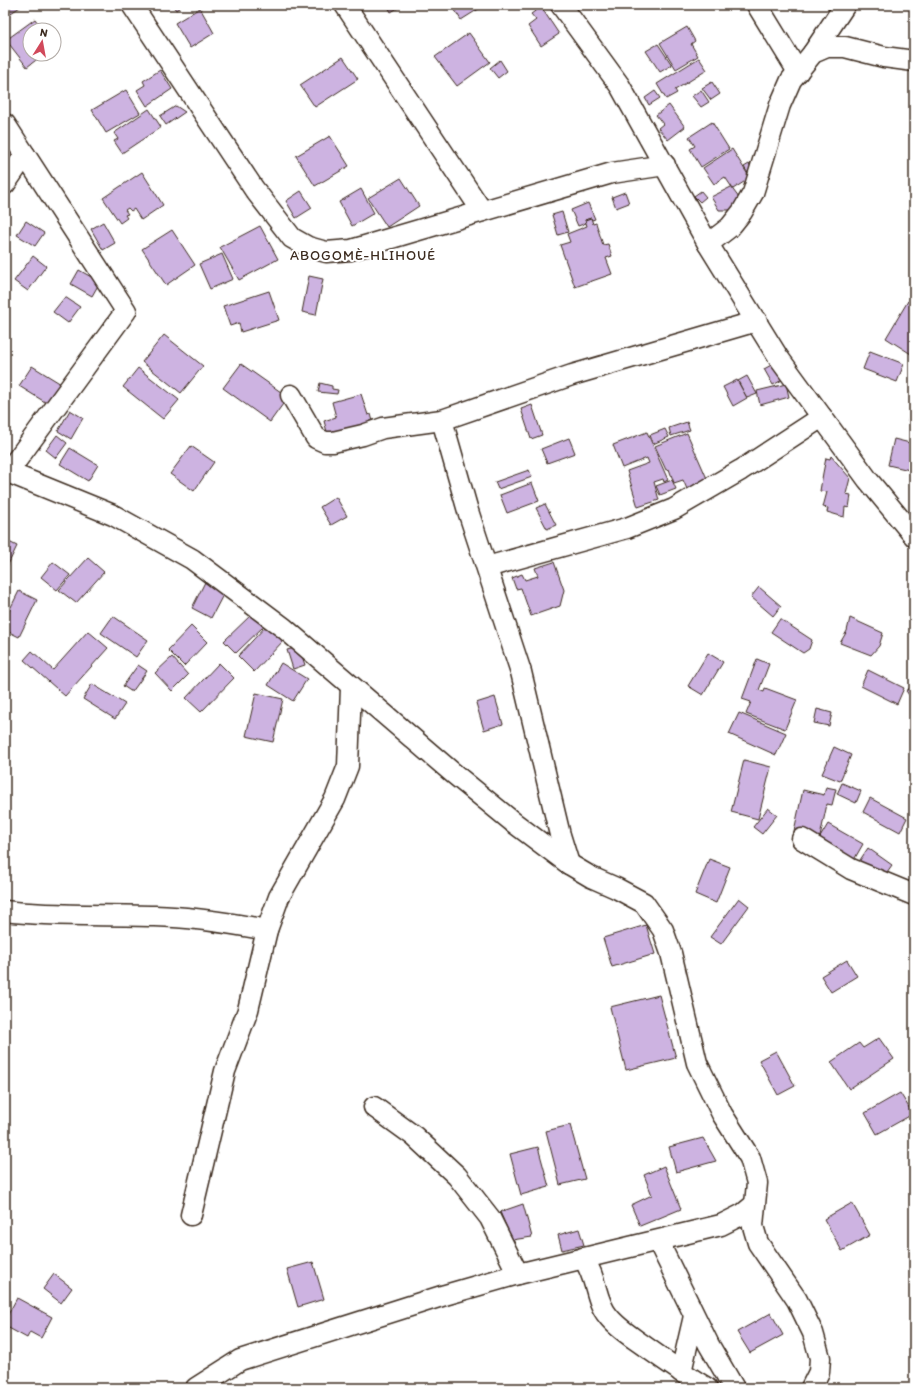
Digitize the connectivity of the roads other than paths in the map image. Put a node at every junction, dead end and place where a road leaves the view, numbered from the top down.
1 (132, 5) edge
2 (345, 5) edge
3 (561, 5) edge
4 (757, 5) edge
5 (844, 5) edge
6 (813, 53) junction
7 (914, 61) edge
8 (798, 72) junction
9 (5, 124) edge
10 (25, 155) junction
11 (664, 165) junction
12 (5, 184) edge
13 (482, 211) junction
14 (708, 244) junction
15 (757, 321) junction
16 (291, 395) dead end
17 (822, 417) junction
18 (442, 420) junction
19 (7, 471) edge
20 (914, 536) edge
21 (487, 567) junction
22 (351, 687) junction
23 (802, 839) dead end
24 (569, 864) junction
25 (914, 895) edge
26 (5, 911) edge
27 (267, 930) junction
28 (374, 1107) dead end
29 (754, 1205) junction
30 (191, 1215) dead end
31 (658, 1241) junction
32 (583, 1258) junction
33 (518, 1274) junction
34 (694, 1316) junction
35 (681, 1372) junction
36 (196, 1388) edge
37 (707, 1388) edge
38 (734, 1388) edge
39 (811, 1388) edge

1 - 13 street
2 - 13 street
3 - 11 street
4 - 8 street
5 - 6 street
6 - 7 street
6 - 8 street
8 - 14 street
9 - 10 street
10 - 12 street
10 - 19 street
11 - 13 street
11 - 14 street
14 - 15 street
15 - 17 street
15 - 18 street
16 - 18 street
17 - 20 street
17 - 21 street
18 - 21 street
19 - 22 street
21 - 24 street
22 - 24 street
22 - 27 street
23 - 25 street
24 - 29 street
26 - 27 street
27 - 30 street
28 - 33 street
29 - 31 street
29 - 39 street
31 - 32 street
31 - 34 street
32 - 33 street
32 - 35 street
33 - 36 street
34 - 35 street
34 - 38 street
35 - 37 street

